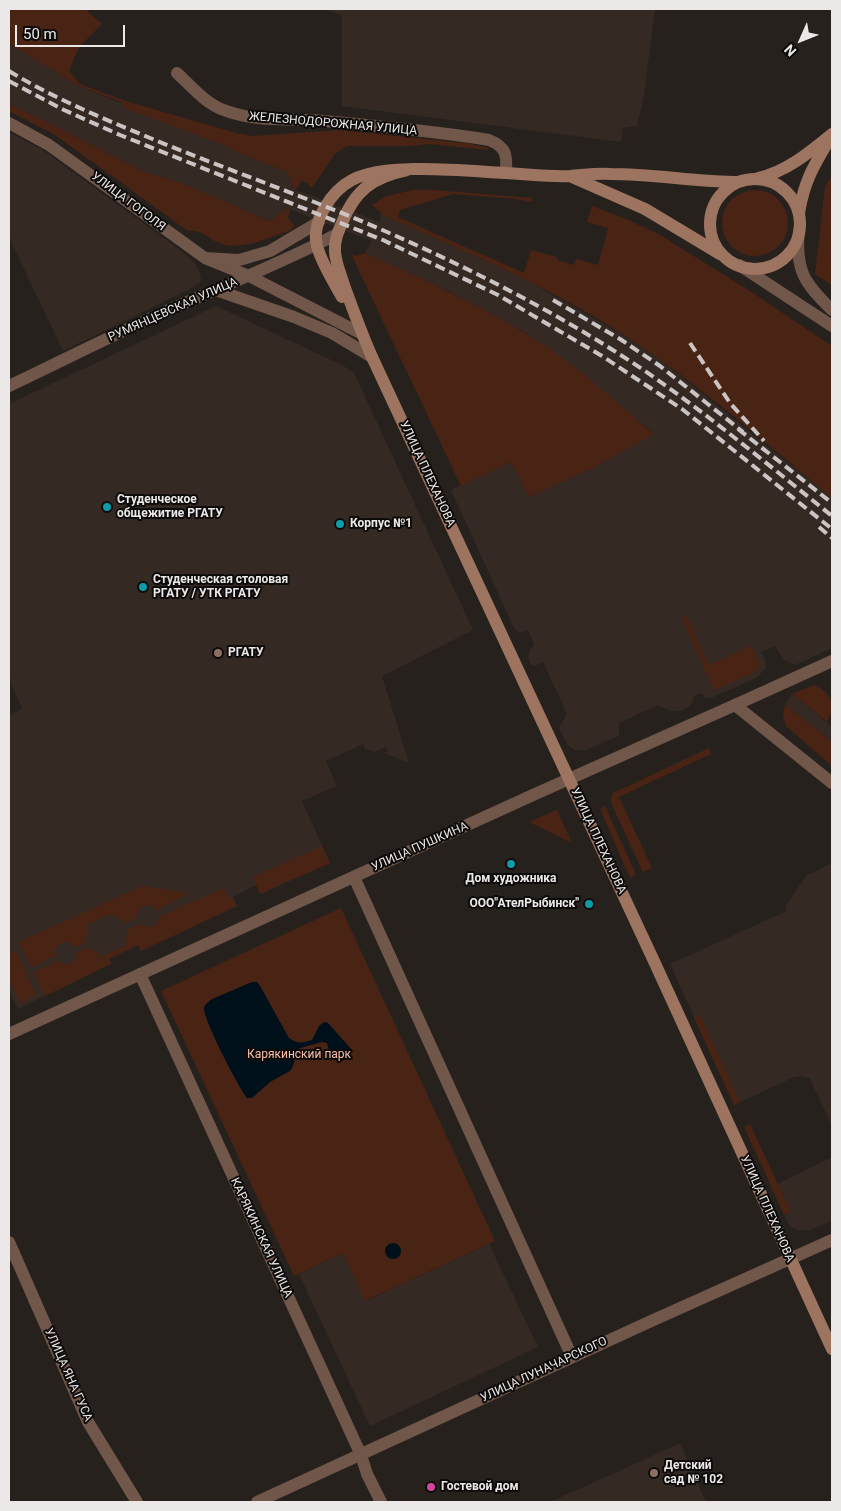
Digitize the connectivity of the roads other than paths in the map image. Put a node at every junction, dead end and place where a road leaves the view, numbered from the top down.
1 (177, 73) dead end
2 (9, 123) edge
3 (832, 134) edge
4 (407, 170) junction
5 (506, 173) junction
6 (570, 176) junction
7 (756, 179) junction
8 (739, 182) junction
9 (799, 214) junction
10 (319, 222) junction
11 (799, 230) junction
12 (337, 234) junction
13 (317, 245) junction
14 (725, 257) junction
15 (205, 258) junction
16 (738, 265) junction
17 (249, 276) junction
18 (216, 290) junction
19 (832, 310) edge
20 (832, 326) edge
21 (362, 334) junction
22 (372, 357) junction
23 (9, 386) edge
24 (832, 661) edge
25 (735, 705) junction
26 (569, 780) junction
27 (832, 783) edge
28 (354, 877) junction
29 (140, 974) junction
30 (9, 1034) edge
31 (832, 1240) edge
32 (9, 1242) edge
33 (790, 1259) junction
34 (832, 1349) edge
35 (572, 1357) junction
36 (361, 1455) junction
37 (137, 1502) edge
38 (257, 1502) edge
39 (381, 1502) edge

1 - 5 street, ЖЕЛЕЗНОДОРОЖНАЯ УЛИЦА
2 - 15 street, УЛИЦА ГОГОЛЯ
3 - 7 main road
3 - 9 main road
4 - 5 main road
4 - 10 main road
4 - 12 main road
5 - 6 main road
6 - 8 main road
6 - 14 main road
7 - 8 main road
7 - 9 main road
8 - 14 main road
9 - 11 main road
10 - 13 main road
10 - 15 street, РУМЯНЦЕВСКАЯ УЛИЦА
11 - 16 main road
11 - 19 street
12 - 13 street, РУМЯНЦЕВСКАЯ УЛИЦА
12 - 21 main road, УЛИЦА ПЛЕХАНОВА
13 - 17 street, РУМЯНЦЕВСКАЯ УЛИЦА
13 - 21 main road, УЛИЦА ПЛЕХАНОВА
14 - 16 main road
15 - 17 street, УЛИЦА ГОГОЛЯ
16 - 20 street
17 - 18 street, РУМЯНЦЕВСКАЯ УЛИЦА
17 - 21 street, УЛИЦА ГОГОЛЯ
18 - 22 street
18 - 23 street, РУМЯНЦЕВСКАЯ УЛИЦА
21 - 22 main road, УЛИЦА ПЛЕХАНОВА
22 - 26 main road, УЛИЦА ПЛЕХАНОВА
24 - 25 street, УЛИЦА ПУШКИНА
25 - 26 street, УЛИЦА ПУШКИНА
25 - 27 street
26 - 28 street, УЛИЦА ПУШКИНА
26 - 33 main road, УЛИЦА ПЛЕХАНОВА
28 - 29 street, УЛИЦА ПУШКИНА
28 - 35 street
29 - 30 street, УЛИЦА ПУШКИНА
29 - 36 street, КАРЯКИНСКАЯ УЛИЦА
31 - 33 street, УЛИЦА ЛУНАЧАРСКОГО
32 - 37 street, УЛИЦА ЯНА ГУСА
33 - 34 main road, УЛИЦА ПЛЕХАНОВА
33 - 35 street, УЛИЦА ЛУНАЧАРСКОГО
35 - 36 street, УЛИЦА ЛУНАЧАРСКОГО
36 - 38 street, УЛИЦА ЛУНАЧАРСКОГО
36 - 39 street, КАРЯКИНСКАЯ УЛИЦА

